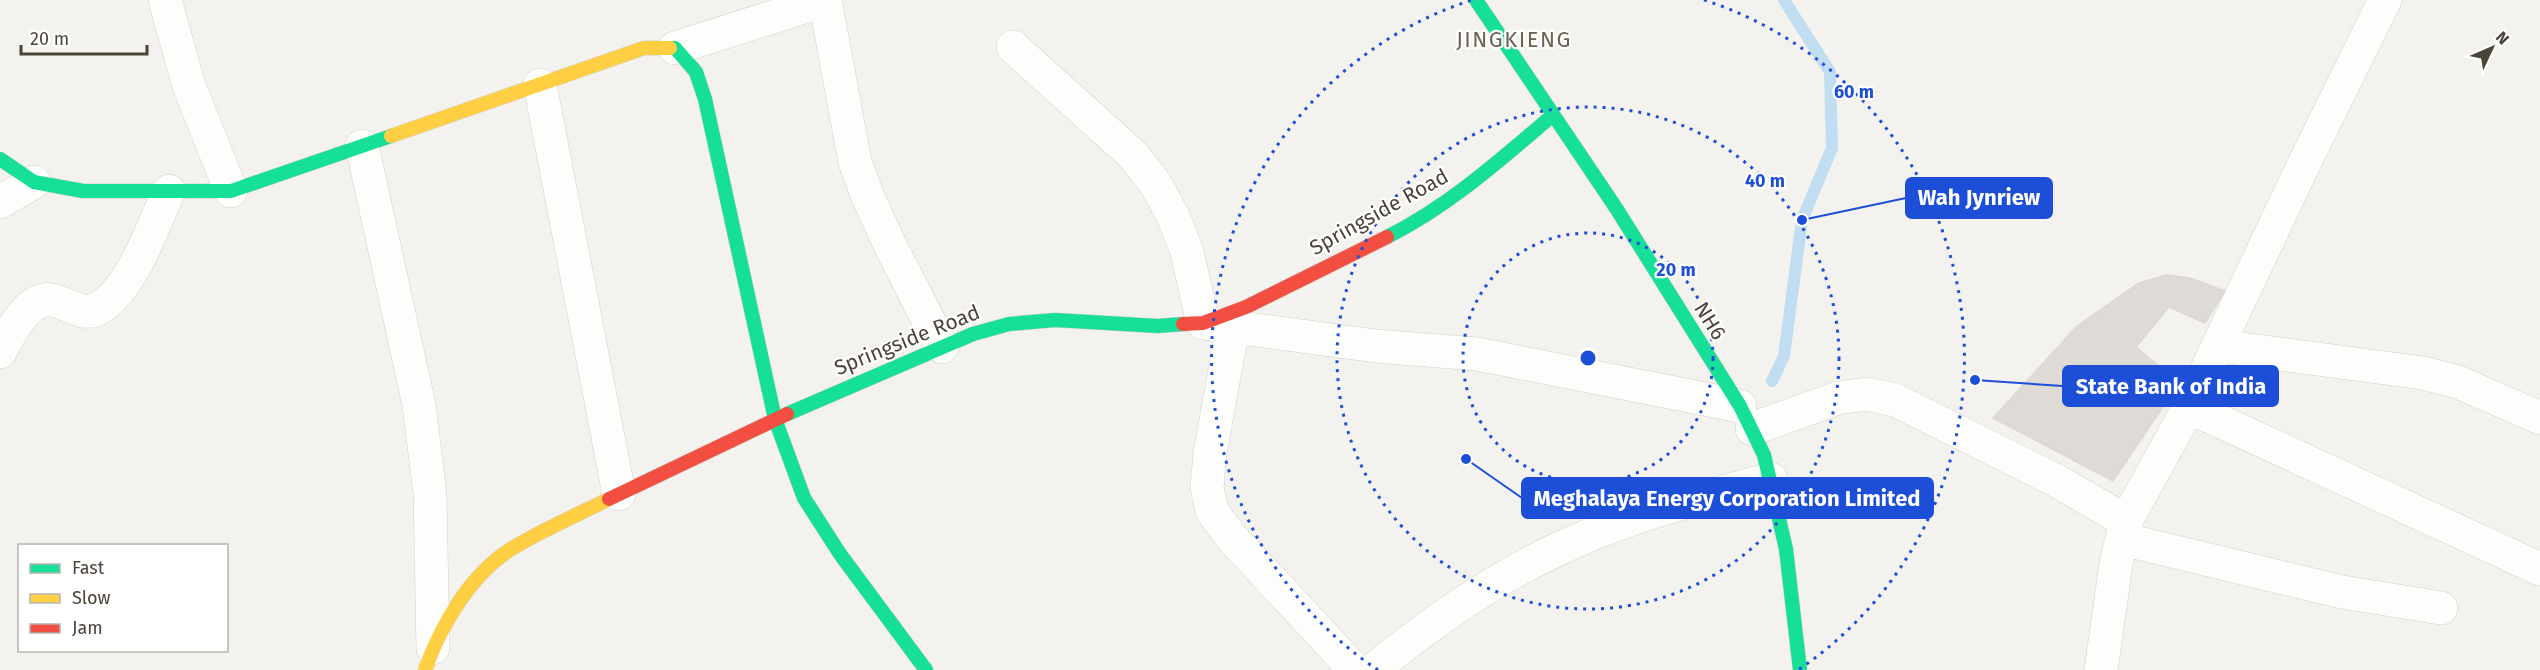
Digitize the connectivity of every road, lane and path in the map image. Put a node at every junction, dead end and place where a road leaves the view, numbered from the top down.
1 (165, 0) edge
2 (826, 0) edge
3 (1476, 0) edge
4 (2385, 0) edge
5 (1013, 47) dead end
6 (675, 48) junction
7 (540, 85) junction
8 (1553, 115) junction
9 (362, 146) junction
10 (0, 159) edge
11 (34, 182) junction
12 (168, 191) junction
13 (231, 191) junction
14 (0, 202) edge
15 (1218, 325) junction
16 (942, 346) junction
17 (2220, 346) junction
18 (0, 352) edge
19 (2190, 407) junction
20 (1746, 418) junction
21 (2540, 418) edge
22 (775, 419) junction
23 (1771, 479) junction
24 (619, 494) junction
25 (2124, 530) junction
26 (2540, 569) edge
27 (2441, 609) dead end
28 (429, 659) edge
29 (926, 670) edge
30 (1355, 670) edge
31 (1373, 670) edge
32 (1800, 670) edge
33 (2101, 670) edge

1 - 13 street
2 - 6 street
2 - 16 street
3 - 8 main road, NH6 / NH6
4 - 17 street
5 - 15 street
6 - 7 main road
6 - 22 main road
7 - 9 main road
7 - 24 street
8 - 15 main road, Springside Road
8 - 20 main road, NH6 / NH6
9 - 13 main road
9 - 28 street
10 - 11 main road
11 - 12 main road
11 - 14 street
12 - 13 main road
12 - 18 street
15 - 16 main road, Springside Road
15 - 20 street
15 - 30 street
16 - 22 main road, Springside Road
17 - 19 street
17 - 21 street
19 - 25 street
19 - 26 street
20 - 23 main road, NH6 / NH6
20 - 25 street
22 - 24 main road, Springside Road
22 - 29 main road
23 - 31 street
23 - 32 main road, NH6 / NH6
24 - 28 main road, Springside Road
25 - 27 street
25 - 33 street

